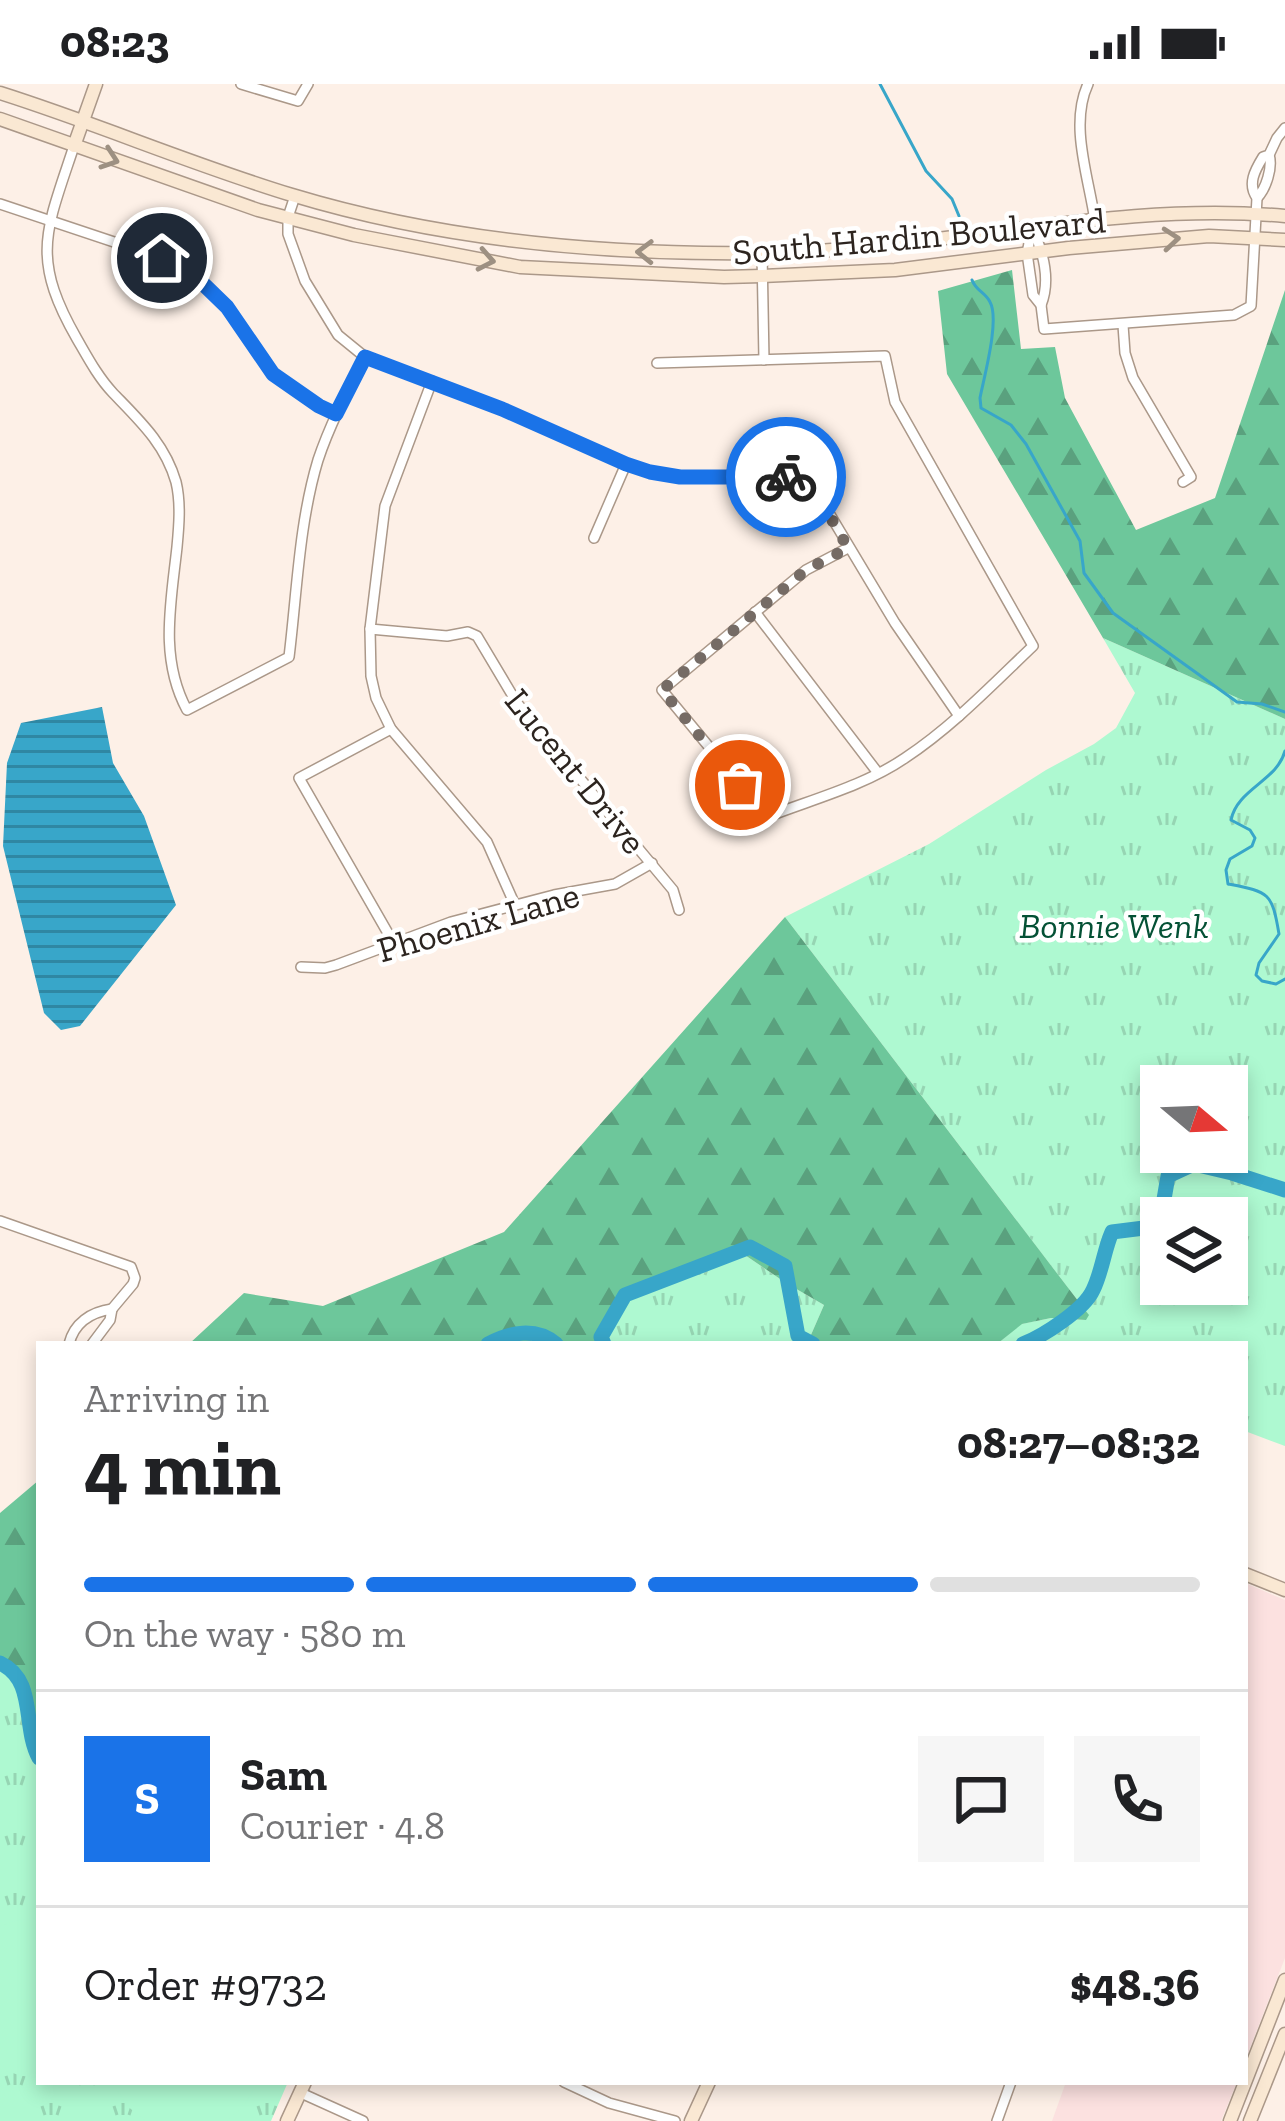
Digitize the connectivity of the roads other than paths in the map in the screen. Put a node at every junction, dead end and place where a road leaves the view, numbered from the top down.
1 (96, 84) edge
2 (241, 84) edge
3 (308, 84) edge
4 (1088, 84) edge
5 (0, 93) edge
6 (0, 119) edge
7 (82, 122) junction
8 (1285, 128) edge
9 (74, 146) junction
10 (295, 196) junction
11 (0, 204) edge
12 (1256, 214) junction
13 (1285, 217) edge
14 (288, 218) junction
15 (1095, 221) junction
16 (50, 222) junction
17 (1033, 229) junction
18 (1256, 238) junction
19 (1285, 240) edge
20 (1043, 251) junction
21 (762, 254) junction
22 (1027, 254) junction
23 (762, 276) junction
24 (1041, 305) junction
25 (1124, 325) junction
26 (365, 357) junction
27 (764, 360) junction
28 (657, 363) dead end
29 (432, 381) junction
30 (336, 414) junction
31 (626, 464) junction
32 (1183, 482) dead end
33 (594, 538) dead end
34 (848, 548) junction
35 (755, 612) junction
36 (370, 629) junction
37 (959, 716) junction
38 (391, 729) junction
39 (878, 773) junction
40 (652, 862) junction
41 (515, 905) junction
42 (679, 910) dead end
43 (393, 942) junction
44 (301, 967) dead end
45 (0, 1220) edge
46 (112, 1309) junction
47 (69, 1341) edge
48 (94, 1341) edge
49 (1248, 1575) edge
50 (1285, 1590) edge
51 (1285, 1980) edge
52 (1285, 2033) edge
53 (1248, 2075) edge
54 (570, 2085) edge
55 (708, 2085) edge
56 (1010, 2085) edge
57 (1244, 2085) edge
58 (303, 2087) edge
59 (287, 2121) edge
60 (363, 2121) edge
61 (675, 2121) edge
62 (691, 2121) edge
63 (998, 2121) edge
64 (1230, 2121) edge
65 (1250, 2121) edge

1 - 7 main road
2 - 3 street
4 - 15 street
5 - 7 main road, South Hardin Boulevard
6 - 9 main road, South Hardin Boulevard
7 - 9 main road
7 - 10 main road, South Hardin Boulevard
8 - 12 street
9 -> 14 main road, South Hardin Boulevard
9 - 16 street
10 - 14 street
21 -> 10 main road, South Hardin Boulevard
11 - 16 street
12 - 13 main road, South Hardin Boulevard
12 - 15 main road, South Hardin Boulevard
12 - 18 street
14 -> 23 main road, South Hardin Boulevard
14 - 26 street
15 - 17 main road, South Hardin Boulevard
16 - 30 street
16 - 30 street
17 - 20 street
17 - 21 main road, South Hardin Boulevard
17 - 22 street
18 - 19 main road, South Hardin Boulevard
20 -> 18 main road, South Hardin Boulevard
18 - 25 street
20 - 22 main road, South Hardin Boulevard
20 - 24 street
21 - 23 street
22 - 23 main road, South Hardin Boulevard
22 - 24 street
23 - 27 street
24 - 25 street
25 - 32 street
26 - 29 street
26 - 30 street
27 - 28 street
27 - 37 street
29 - 31 street
29 - 36 street
31 - 33 street
31 - 34 street
34 - 35 street
34 - 37 street
35 - 39 street
35 - 39 street
36 - 38 street
36 - 40 street, Lucent Drive
37 - 39 street
38 - 41 street
38 - 43 street
40 - 41 street, Phoenix Lane
40 - 42 street, Lucent Drive
41 - 43 street, Phoenix Lane
43 - 44 street, Phoenix Lane
45 - 46 street
46 - 47 street
46 - 48 street
49 - 50 main road
51 - 53 main road
52 - 65 main road
54 - 61 street
55 - 62 main road
56 - 63 street
57 - 64 main road
58 - 59 main road
58 - 60 street

